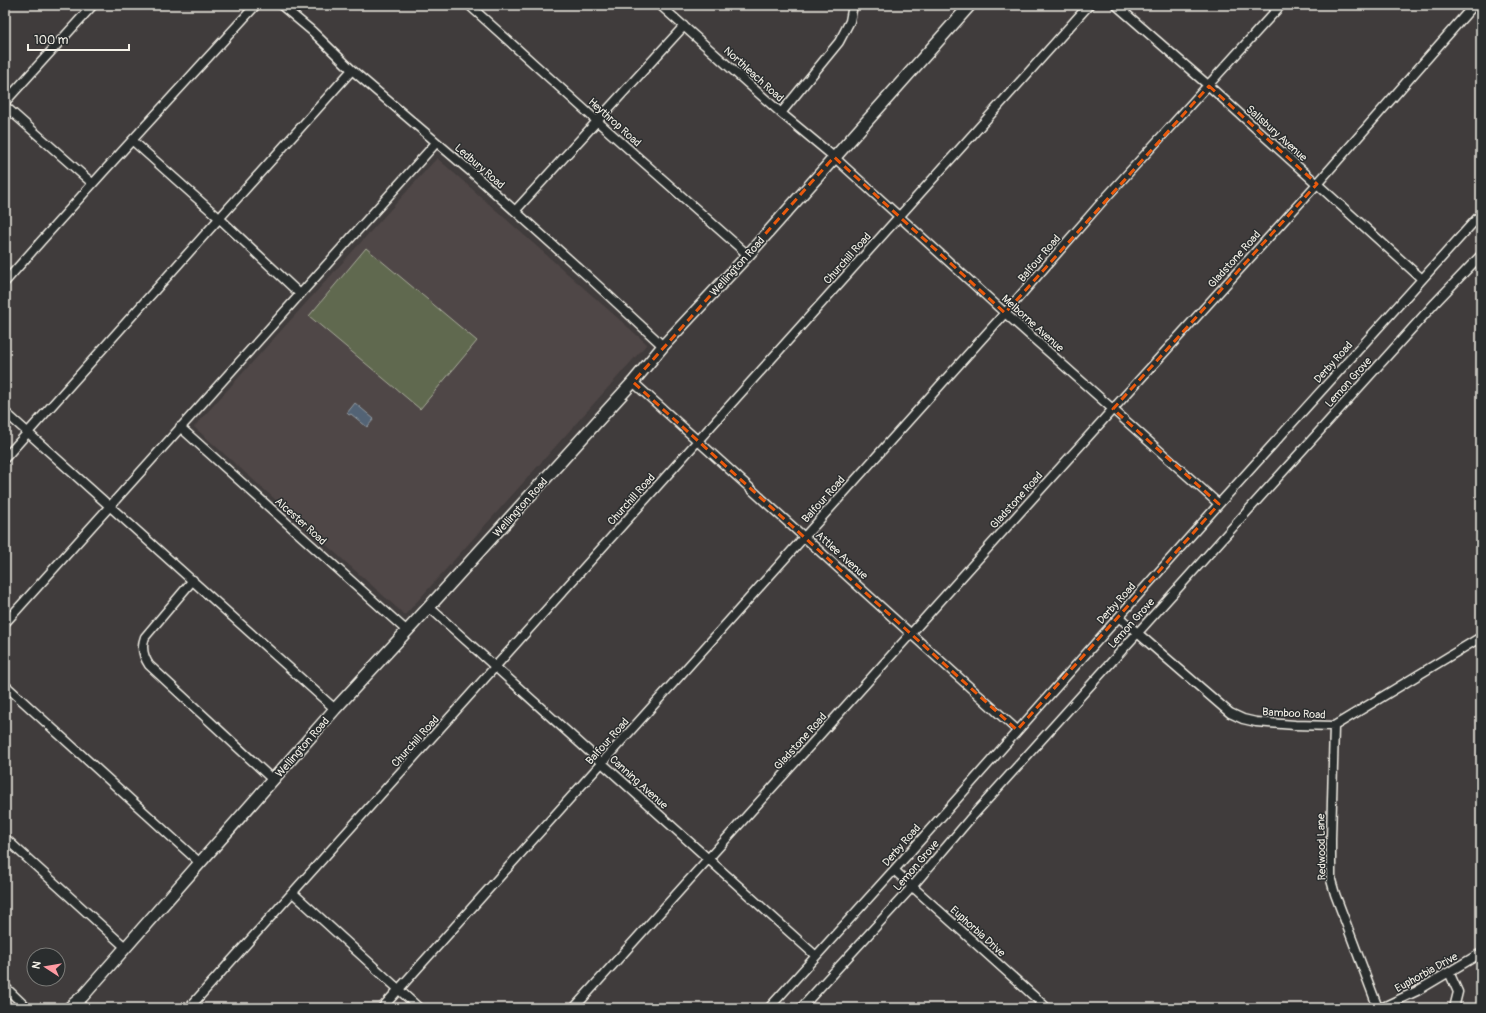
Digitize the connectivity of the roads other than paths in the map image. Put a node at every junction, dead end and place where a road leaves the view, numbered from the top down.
1 (94, 5) edge
2 (256, 5) edge
3 (281, 5) edge
4 (469, 5) edge
5 (660, 5) edge
6 (853, 5) edge
7 (970, 5) edge
8 (1089, 5) edge
9 (1116, 5) edge
10 (1281, 5) edge
11 (1474, 5) edge
12 (684, 26) junction
13 (352, 70) junction
14 (1209, 86) junction
15 (5, 102) edge
16 (5, 106) edge
17 (781, 113) junction
18 (597, 121) junction
19 (133, 141) junction
20 (436, 143) junction
21 (834, 157) junction
22 (92, 184) junction
23 (1317, 184) junction
24 (515, 211) junction
25 (1481, 214) edge
26 (899, 217) junction
27 (219, 218) junction
28 (1474, 222) junction
29 (1481, 228) edge
30 (748, 255) junction
31 (1481, 255) edge
32 (1422, 279) junction
33 (5, 282) edge
34 (300, 294) junction
35 (1005, 313) junction
36 (663, 346) junction
37 (633, 382) junction
38 (1113, 409) junction
39 (5, 412) edge
40 (180, 427) junction
41 (28, 432) junction
42 (698, 440) junction
43 (5, 458) edge
44 (1220, 504) junction
45 (110, 505) junction
46 (805, 536) junction
47 (193, 580) junction
48 (430, 607) junction
49 (1119, 617) junction
50 (5, 623) edge
51 (407, 631) junction
52 (1138, 632) junction
53 (911, 633) junction
54 (1481, 637) edge
55 (495, 667) junction
56 (5, 685) edge
57 (335, 709) junction
58 (1334, 726) junction
59 (1017, 730) junction
60 (602, 763) junction
61 (273, 780) junction
62 (5, 838) edge
63 (709, 859) junction
64 (200, 863) junction
65 (894, 870) junction
66 (912, 887) junction
67 (294, 893) junction
68 (125, 947) junction
69 (1481, 953) edge
70 (816, 956) junction
71 (1449, 972) junction
72 (5, 987) edge
73 (398, 990) junction
74 (27, 1008) edge
75 (69, 1008) edge
76 (189, 1008) edge
77 (382, 1008) edge
78 (419, 1008) edge
79 (574, 1008) edge
80 (769, 1008) edge
81 (800, 1008) edge
82 (1047, 1008) edge
83 (1380, 1008) edge
84 (1454, 1008) edge

1 - 15 street
2 - 19 street
3 - 13 street, Ledbury Road
4 - 18 street, Heythrop Road
5 - 12 street, Northleach Road
6 - 17 street
7 - 21 main road, Wellington Road
8 - 26 street, Churchill Road
9 - 14 street, Sallsbury Avenue
10 - 14 street, Balfour Road
11 - 23 street, Gladstone Road
12 - 17 street, Northleach Road
12 - 18 street
13 - 20 street, Ledbury Road
13 - 27 street
14 - 23 street, Sallsbury Avenue
14 - 35 street, Balfour Road
16 - 22 street
17 - 21 street, Northleach Road
18 - 24 street
18 - 30 street, Heythrop Road
19 - 22 street
19 - 27 street
20 - 24 street, Ledbury Road
20 - 34 street
21 - 26 street, Melborne Avenue
21 - 30 main road, Wellington Road
22 - 33 street
23 - 32 street, Sallsbury Avenue
23 - 38 street, Gladstone Road
24 - 36 street, Ledbury Road
25 - 28 street, Derby Road
26 - 35 street, Melborne Avenue
26 - 42 street, Churchill Road
27 - 34 street
27 - 41 street
28 - 29 street
28 - 32 street, Derby Road
30 - 36 main road, Wellington Road
31 - 52 street, Lemon Grove
32 - 44 street, Derby Road
34 - 40 street
35 - 38 street, Melborne Avenue
35 - 46 street, Balfour Road
36 - 37 main road, Wellington Road
37 - 42 street, Attlee Avenue
37 - 48 main road, Wellington Road
38 - 44 street, Melborne Avenue
38 - 53 street, Gladstone Road
39 - 41 street
40 - 45 street
40 - 51 street, Alcester Road
41 - 43 street
41 - 45 street
42 - 46 street, Attlee Avenue
42 - 55 street, Churchill Road
44 - 49 street, Derby Road
45 - 47 street
45 - 50 street
46 - 53 street, Attlee Avenue
46 - 60 street, Balfour Road
47 - 57 street
47 - 61 street
48 - 51 main road, Wellington Road
48 - 55 street, Canning Avenue
49 - 52 street, Bamboo Road
49 - 59 street, Derby Road
51 - 57 main road, Wellington Road
52 - 58 street, Bamboo Road
52 - 66 street, Lemon Grove
53 - 59 street, Attlee Avenue
53 - 63 street, Gladstone Road
54 - 58 street, Bamboo Road
55 - 60 street, Canning Avenue
55 - 67 street, Churchill Road
56 - 64 street
57 - 61 main road, Wellington Road
58 - 83 street, Redwood Lane
59 - 65 street, Derby Road
60 - 63 street, Canning Avenue
60 - 73 street, Balfour Road
61 - 64 main road, Wellington Road
62 - 68 street
63 - 70 street, Canning Avenue
63 - 79 street, Gladstone Road
64 - 68 main road, Wellington Road
65 - 66 street, Euphorbia Drive
65 - 70 street, Derby Road
66 - 81 street, Lemon Grove
66 - 82 street, Euphorbia Drive
67 - 73 street
67 - 76 street, Churchill Road
68 - 75 main road, Wellington Road
69 - 71 street, Euphorbia Drive
70 - 80 street, Derby Road
71 - 83 street, Euphorbia Drive
71 - 84 street
72 - 74 street
73 - 77 street, Balfour Road
73 - 78 street

